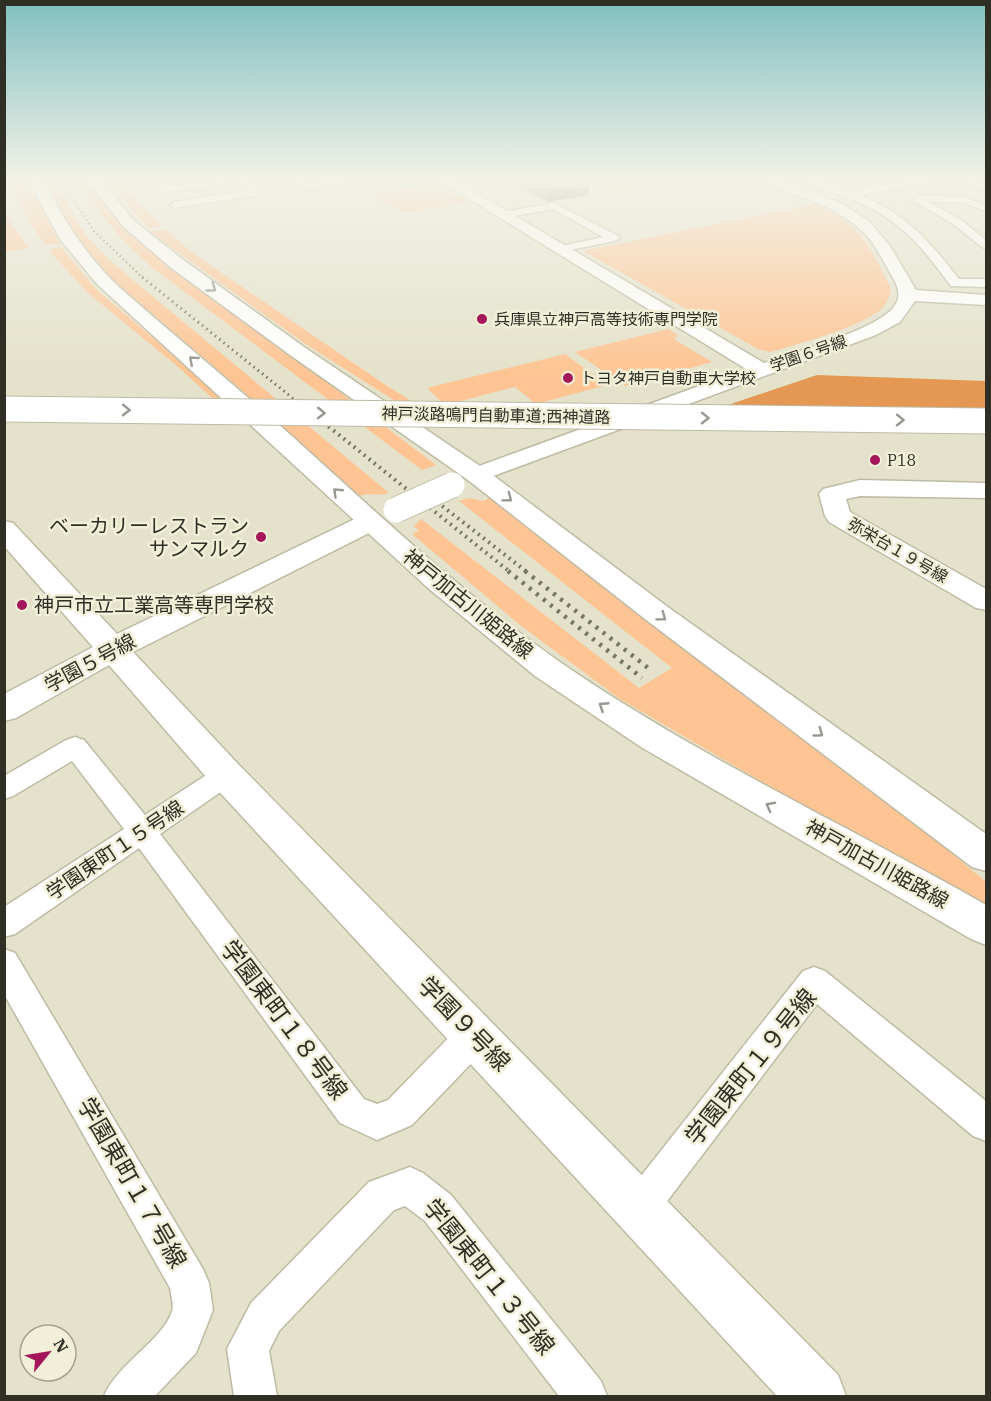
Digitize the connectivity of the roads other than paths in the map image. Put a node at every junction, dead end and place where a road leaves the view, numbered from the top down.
1 (71, 243) edge
2 (152, 243) edge
3 (551, 243) edge
4 (588, 243) edge
5 (879, 243) edge
6 (923, 243) edge
7 (560, 249) junction
8 (987, 284) edge
9 (908, 295) junction
10 (987, 300) edge
11 (761, 370) junction
12 (4, 398) edge
13 (87, 399) dead end
14 (4, 409) edge
15 (987, 421) edge
16 (4, 430) edge
17 (987, 437) edge
18 (477, 475) junction
19 (987, 490) edge
20 (396, 510) joint
21 (370, 522) junction
22 (4, 529) edge
23 (987, 601) edge
24 (115, 648) junction
25 (4, 709) edge
26 (226, 775) junction
27 (4, 789) edge
28 (142, 831) junction
29 (987, 855) edge
30 (4, 924) edge
31 (987, 926) edge
32 (4, 963) edge
33 (474, 1036) junction
34 (987, 1123) edge
35 (639, 1208) junction
36 (126, 1396) edge
37 (256, 1396) edge
38 (586, 1396) edge
39 (817, 1396) edge

21 -> 1 main road, 神戸加古川姫路線
2 -> 18 main road
3 - 7 main road
4 - 7 street
5 - 9 main road
6 - 8 street
7 - 11 main road
9 - 10 main road
9 - 11 main road, 学園６号線
11 - 18 main road, 学園６号線
12 - 13 street
14 -> 15 main road, 神戸淡路鳴門自動車道;西神道路, bridge
16 - 17 main road, 神戸淡路鳴門自動車道;西神道路
18 - 20 main road, 学園６号線, bridge
18 -> 29 main road
19 - 23 main road, 弥栄台１９号線
20 - 21 main road, 学園５号線
21 - 24 main road, 学園５号線
31 -> 21 main road, 神戸加古川姫路線
22 - 24 main road, 学園９号線
24 - 25 main road, 学園５号線
24 - 26 main road, 学園９号線
26 - 28 street, 学園東町１５号線
26 - 33 main road, 学園９号線
27 - 28 street, 学園東町１８号線
28 - 30 street, 学園東町１５号線
28 - 33 street, 学園東町１８号線
32 - 36 street, 学園東町１７号線
33 - 35 main road, 学園９号線
34 - 35 street, 学園東町１９号線
35 - 39 main road, 学園９号線
37 - 38 street, 学園東町１３号線

